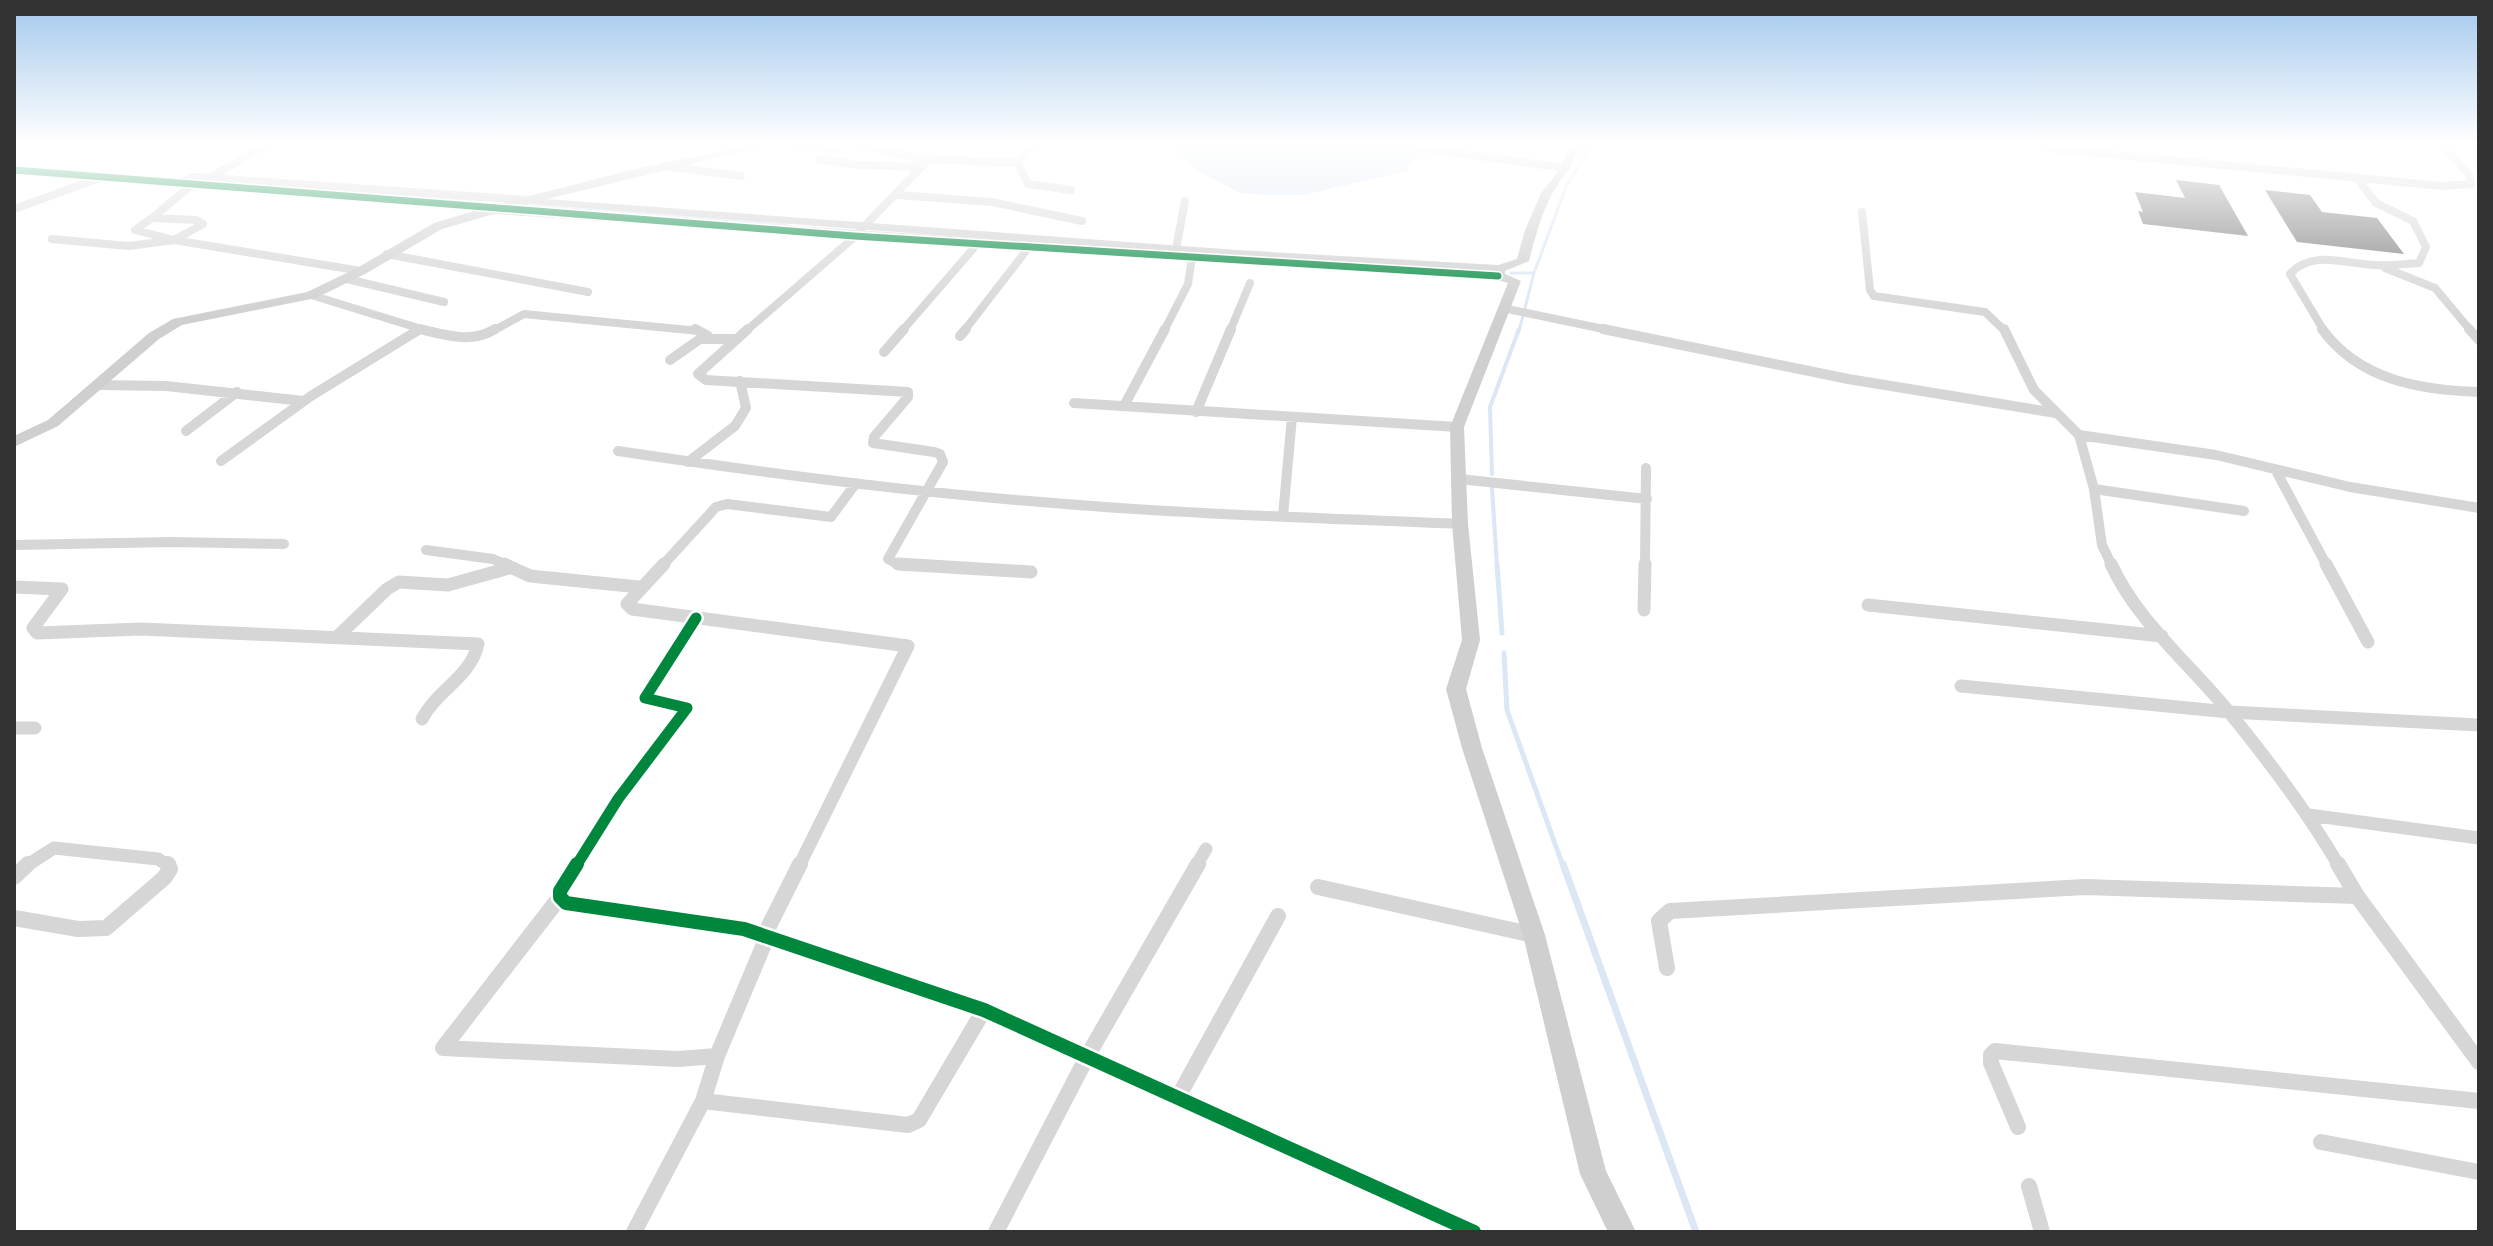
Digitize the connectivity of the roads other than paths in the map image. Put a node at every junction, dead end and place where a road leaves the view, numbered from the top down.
1 (167, 203) edge
2 (416, 203) edge
3 (523, 203) edge
4 (561, 203) edge
5 (889, 203) edge
6 (997, 203) edge
7 (1185, 203) edge
8 (1543, 203) edge
9 (2376, 203) edge
10 (493, 210) junction
11 (1862, 212) dead end
12 (152, 218) junction
13 (1082, 221) dead end
14 (864, 226) junction
15 (854, 236) junction
16 (52, 239) dead end
17 (174, 240) junction
18 (978, 243) junction
19 (1029, 247) junction
20 (1176, 249) junction
21 (387, 254) junction
22 (1192, 258) junction
23 (2374, 265) junction
24 (361, 271) junction
25 (1498, 273) junction
26 (347, 279) junction
27 (1250, 283) dead end
28 (588, 292) dead end
29 (311, 295) junction
30 (444, 302) dead end
31 (1503, 308) junction
32 (420, 329) junction
33 (708, 336) junction
34 (960, 336) dead end
35 (735, 339) junction
36 (2479, 340) edge
37 (884, 352) dead end
38 (670, 360) dead end
39 (740, 381) junction
40 (97, 385) junction
41 (237, 392) junction
42 (2479, 392) edge
43 (303, 401) junction
44 (1074, 403) dead end
45 (1124, 406) junction
46 (1196, 412) junction
47 (2056, 413) junction
48 (1292, 417) junction
49 (1457, 427) junction
50 (186, 431) dead end
51 (2079, 435) junction
52 (14, 442) edge
53 (618, 451) dead end
54 (221, 461) dead end
55 (688, 462) junction
56 (1646, 468) dead end
57 (2275, 469) junction
58 (1459, 479) junction
59 (856, 483) junction
60 (2094, 489) junction
61 (927, 491) junction
62 (1647, 499) junction
63 (2479, 508) edge
64 (2244, 511) dead end
65 (1283, 516) junction
66 (1460, 524) junction
67 (284, 544) dead end
68 (14, 545) edge
69 (426, 550) dead end
70 (509, 568) junction
71 (1031, 572) dead end
72 (14, 587) edge
73 (639, 587) junction
74 (1868, 605) dead end
75 (1644, 610) dead end
76 (696, 618) junction
77 (2162, 636) junction
78 (337, 637) junction
79 (2368, 642) dead end
80 (1961, 686) dead end
81 (2229, 712) junction
82 (422, 719) dead end
83 (2479, 725) edge
84 (14, 728) edge
85 (35, 728) dead end
86 (2309, 815) junction
87 (2479, 838) edge
88 (1206, 849) dead end
89 (14, 877) edge
90 (1318, 887) dead end
91 (2357, 896) junction
92 (560, 897) junction
93 (1278, 916) dead end
94 (14, 918) edge
95 (1534, 935) junction
96 (765, 936) junction
97 (1667, 968) dead end
98 (984, 1010) junction
99 (1088, 1055) junction
100 (717, 1056) junction
101 (2479, 1062) edge
102 (1177, 1099) junction
103 (703, 1101) junction
104 (2479, 1101) edge
105 (2018, 1127) dead end
106 (2321, 1142) dead end
107 (2479, 1172) edge
108 (2029, 1186) dead end
109 (634, 1232) edge
110 (996, 1232) edge
111 (1474, 1232) edge
112 (1622, 1232) edge
113 (2042, 1232) edge

1 - 12 street
2 - 10 street
3 - 10 street
4 - 14 street
5 - 14 street
6 - 13 street
7 - 20 street
8 - 25 street
9 - 23 street
10 - 15 street
10 - 21 street
11 - 47 street
12 - 17 street
12 - 17 street
14 - 15 street
14 - 20 street
15 - 18 street
15 - 35 street
16 - 17 street
17 - 24 street
18 - 19 street
18 - 37 street
19 - 22 street
19 - 34 street
20 - 25 street
21 - 24 street
21 - 28 street
22 - 25 street
22 - 45 street
23 - 36 street
23 - 42 street
24 - 26 street
25 - 31 street
26 - 29 street
26 - 30 street
27 - 46 street
29 - 32 street
29 - 40 street
31 - 47 street
31 - 49 street
32 - 33 street
32 - 43 street
33 - 35 street
33 - 38 street
35 - 39 street
39 - 55 street
39 - 61 street
40 - 41 street
40 - 52 street
41 - 43 street
41 - 50 street
43 - 54 street
44 - 45 street
45 - 46 street
46 - 48 street
47 - 51 street
48 - 49 street
48 - 65 street
49 - 58 street
51 - 57 street
51 - 60 street
53 - 55 street
55 - 59 street
56 - 62 street
57 - 63 street
57 - 79 street
58 - 62 street
58 - 66 street
59 - 61 street
59 - 73 street
60 - 64 street
60 - 77 street
61 - 65 street
61 - 71 street
62 - 75 street
65 - 66 street
66 - 95 street
67 - 68 street
69 - 70 street
70 - 73 street
70 - 78 street
72 - 78 street
73 - 76 street
74 - 77 street
76 - 92 street
76 - 96 street
77 - 81 street
78 - 82 street
80 - 81 street
81 - 83 street
81 - 86 street
84 - 85 street
86 - 87 street
86 - 91 street
88 - 99 street
89 - 94 street
90 - 95 street
91 - 97 street
91 - 101 street
92 - 96 street
92 - 100 street
93 - 102 street
95 - 112 street
96 - 98 street
96 - 100 street
98 - 99 street
98 - 103 street
99 - 102 street
99 - 110 street
100 - 103 street
102 - 111 street
103 - 109 street
104 - 105 street
106 - 107 street
108 - 113 street

